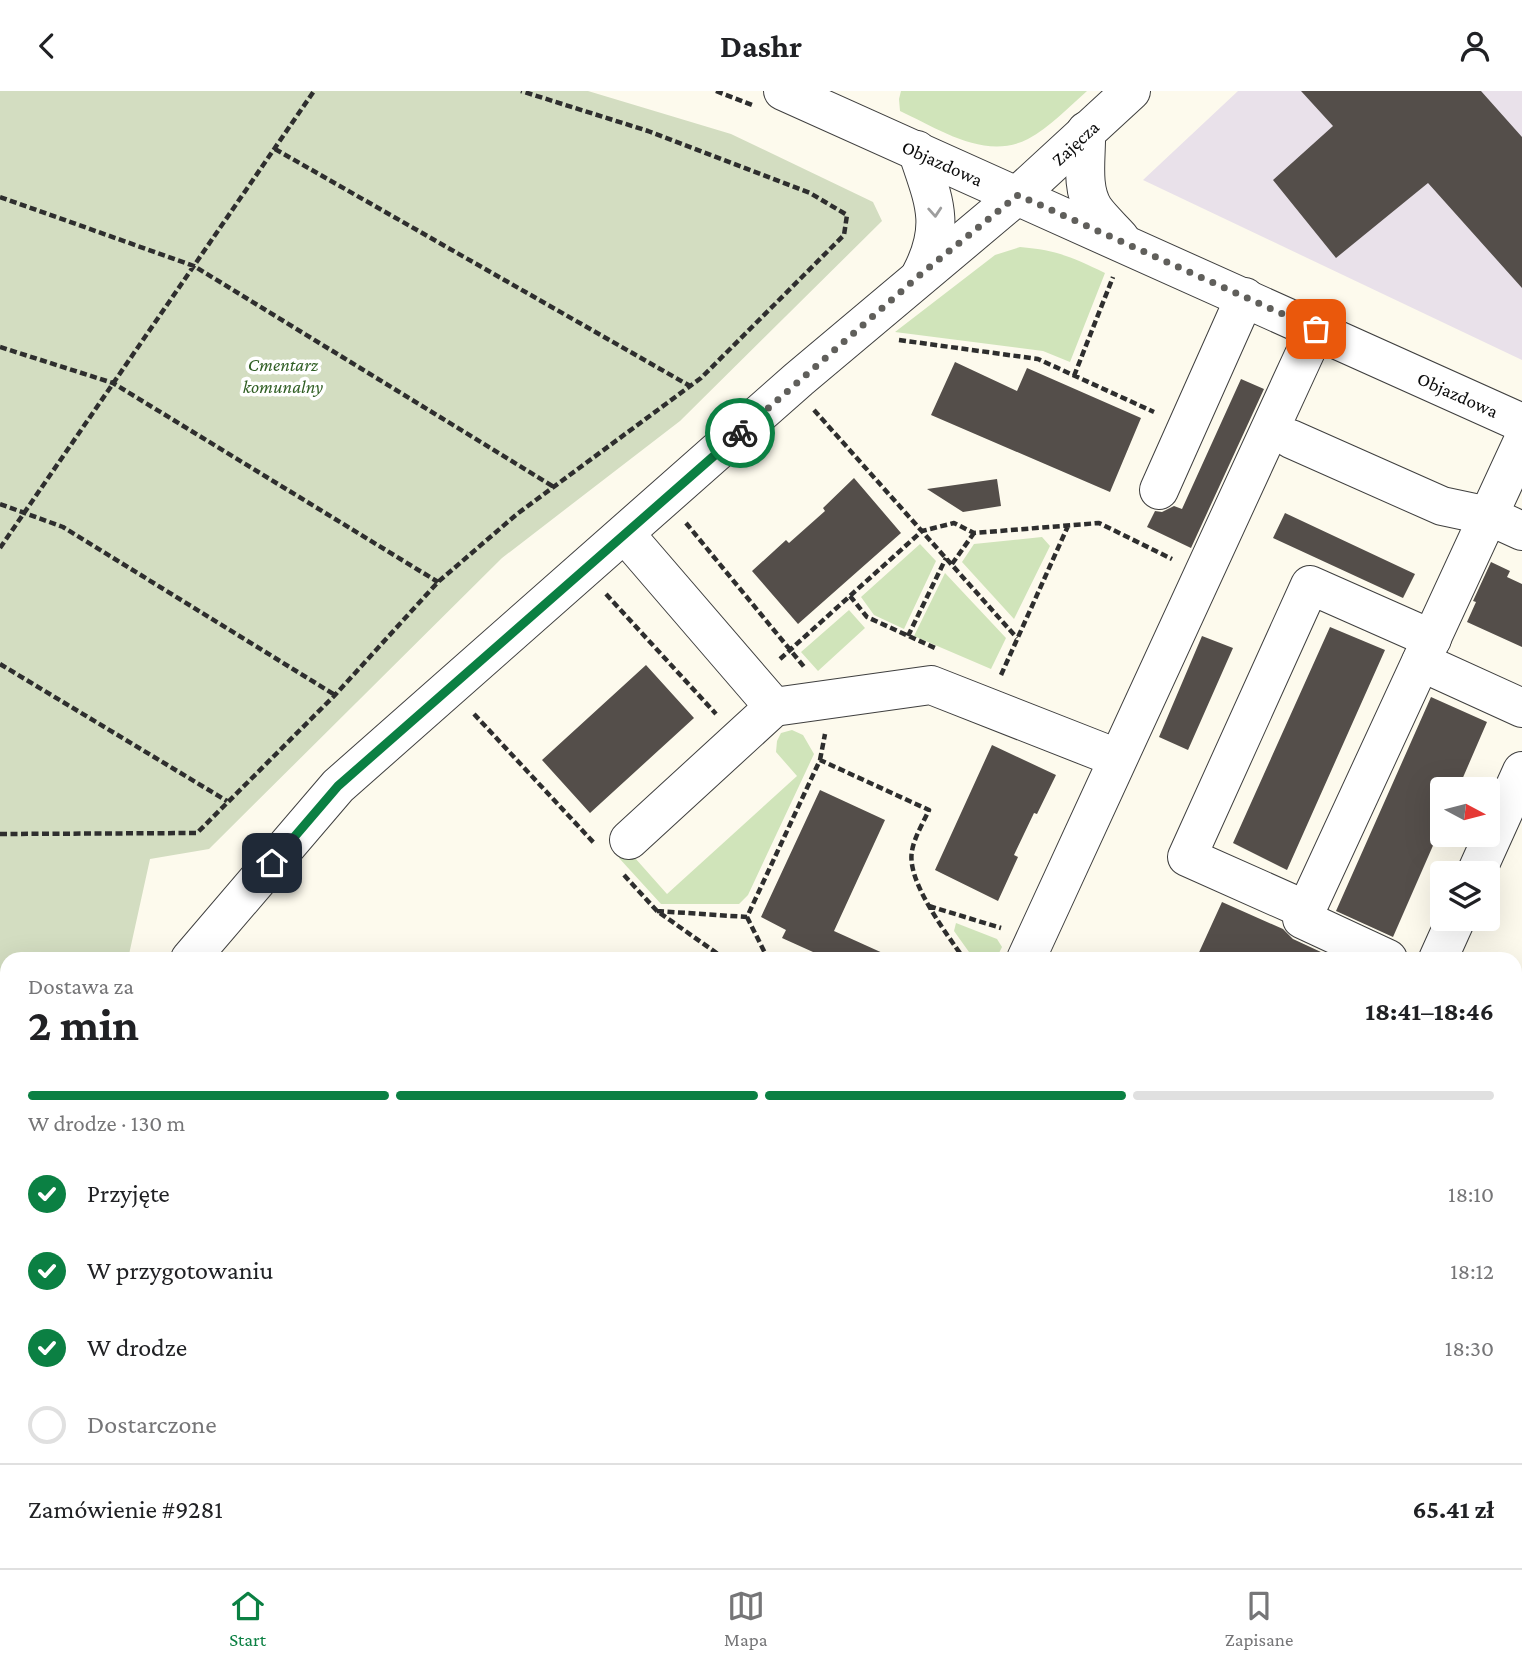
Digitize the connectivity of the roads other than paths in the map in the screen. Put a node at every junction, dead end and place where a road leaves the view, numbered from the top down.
1 (783, 91) edge
2 (1131, 91) edge
3 (1086, 131) junction
4 (916, 150) junction
5 (1018, 195) junction
6 (1120, 258) junction
7 (921, 274) junction
8 (1245, 297) junction
9 (1316, 329) junction
10 (1522, 423) edge
11 (1292, 439) dead end
12 (1522, 443) edge
13 (1159, 490) dead end
14 (1505, 524) edge
15 (625, 534) junction
16 (1426, 650) junction
17 (764, 695) junction
18 (1522, 708) edge
19 (1117, 758) junction
20 (1522, 771) edge
21 (616, 853) road end
22 (1481, 861) edge
23 (1306, 910) junction
24 (1451, 931) edge
25 (1031, 949) edge
26 (196, 952) edge
27 (1373, 952) edge
28 (1441, 952) edge

1 - 4 street, Objazdowa
2 - 3 street, Zajęcza
3 - 5 street, Zajęcza
3 - 6 street
4 - 5 street, Objazdowa
4 -> 7 street
5 - 6 street, Objazdowa
5 - 7 street, Zajęcza
6 - 8 street, Objazdowa
7 - 15 street, Zajęcza
8 - 9 street, Objazdowa
8 - 13 street
9 - 10 street, Objazdowa
9 - 19 street
11 - 14 street
12 - 14 street
14 - 16 street
15 - 17 street
15 - 26 street, Zajęcza
16 - 18 street
16 - 23 street
16 - 23 street
17 - 19 street
17 - 21 street
19 - 25 street
20 - 22 street
23 - 27 street
24 - 28 street

